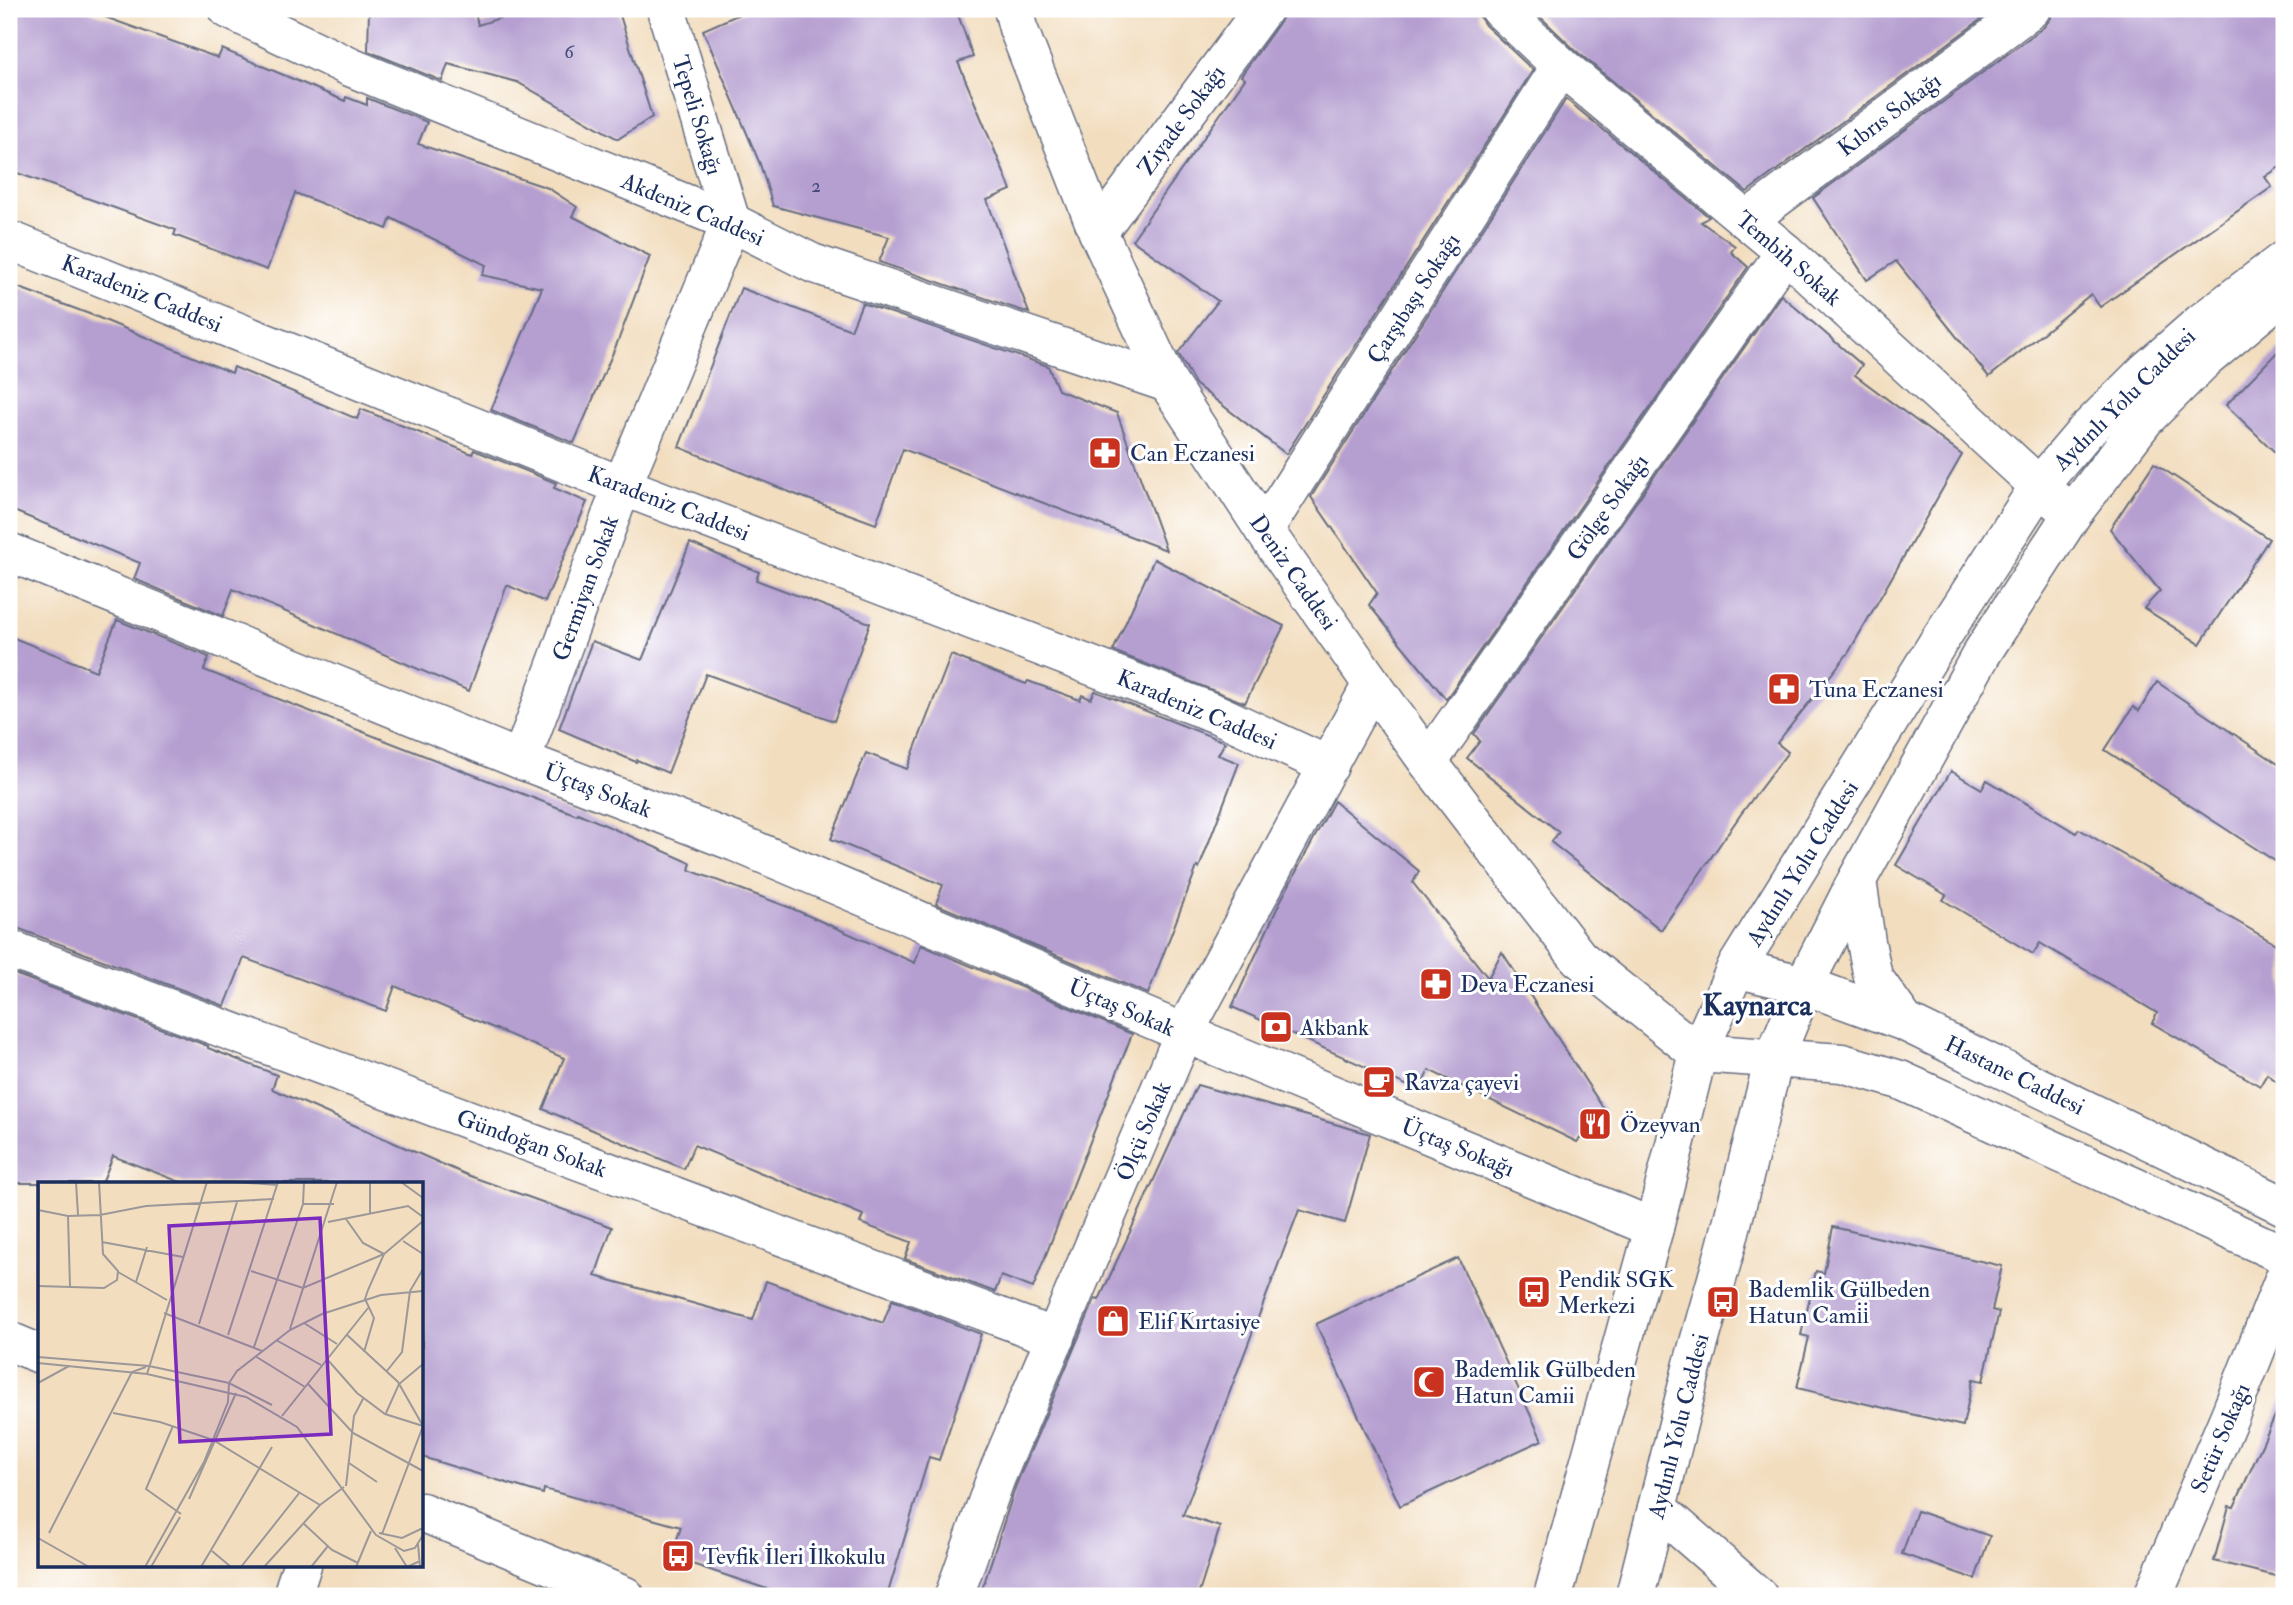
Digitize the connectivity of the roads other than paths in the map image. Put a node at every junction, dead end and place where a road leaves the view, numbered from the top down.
1 (228, 9) edge
2 (666, 9) edge
3 (1013, 9) edge
4 (1263, 9) edge
5 (1500, 9) edge
6 (2031, 9) edge
7 (1561, 66) junction
8 (1747, 220) junction
9 (731, 222) junction
10 (1098, 232) junction
11 (9, 240) edge
12 (1786, 252) junction
13 (2284, 260) edge
14 (2284, 293) edge
15 (1168, 383) junction
16 (622, 486) junction
17 (2039, 486) junction
18 (2072, 514) junction
19 (1264, 530) junction
20 (9, 552) edge
21 (1372, 684) junction
22 (521, 760) junction
23 (1428, 762) junction
24 (1329, 766) junction
25 (1857, 880) junction
26 (9, 949) edge
27 (1736, 968) junction
28 (1804, 985) junction
29 (1905, 1022) junction
30 (1184, 1034) junction
31 (1698, 1053) junction
32 (1774, 1059) junction
33 (2284, 1206) edge
34 (1654, 1228) junction
35 (2284, 1255) edge
36 (2284, 1279) edge
37 (1056, 1338) junction
38 (9, 1341) edge
39 (38, 1353) edge
40 (1657, 1508) junction
41 (424, 1513) edge
42 (302, 1566) edge
43 (292, 1596) edge
44 (625, 1596) edge
45 (954, 1596) edge
46 (1553, 1596) edge
47 (1635, 1596) edge
48 (1758, 1596) edge
49 (2153, 1596) edge

1 - 9 street, Akdeniz Caddesi
2 - 9 street, Tepeli Sokağı
3 - 10 street, Deniz Caddesi
4 - 10 street, Ziyade Sokağı
5 - 7 street, Tembih Sokak
6 - 8 street, Kıbrıs Sokağı
7 - 8 street, Tembih Sokak
7 - 19 street, Çarşıbaşı Sokağı
8 - 12 street, Tembih Sokak
9 - 15 street, Akdeniz Caddesi
9 - 16 street, Germiyan Sokak
10 - 15 street, Deniz Caddesi
11 - 16 street, Karadeniz Caddesi
12 - 17 street, Tembih Sokak
12 - 23 street, Gölge Sokağı
13 - 17 street, Aydınlı Yolu Caddesi
14 - 18 street, Aydınlı Yolu Caddesi
15 - 19 street, Deniz Caddesi
16 - 22 street, Germiyan Sokak
16 - 24 street, Karadeniz Caddesi
17 - 18 street, Tembih Sokak
17 - 27 street, Aydınlı Yolu Caddesi
18 - 25 street, Aydınlı Yolu Caddesi
19 - 21 street, Deniz Caddesi
20 - 22 street, Üçtaş Sokak
21 - 23 street, Deniz Caddesi
21 - 24 street, Ölçü Sokak
22 - 30 street, Üçtaş Sokak
23 - 31 street, Deniz Caddesi
24 - 30 street, Ölçü Sokak
25 - 28 street, Aydınlı Yolu Caddesi
25 - 29 street
26 - 37 street, Gündoğan Sokak
27 - 28 street, Hastane Caddesi
27 - 31 street, Aydınlı Yolu Caddesi
28 - 29 street, Hastane Caddesi
28 - 32 street, Aydınlı Yolu Caddesi
29 - 33 street, Hastane Caddesi
30 - 34 street, Üçtaş Sokağı
30 - 37 street, Ölçü Sokak
31 - 32 street
31 - 34 street, Aydınlı Yolu Caddesi
32 - 35 street
32 - 40 street, Aydınlı Yolu Caddesi
34 - 46 street, Aydınlı Yolu Caddesi
36 - 49 street, Setür Sokağı
37 - 45 street, Ölçü Sokak
38 - 39 street
40 - 47 street, Aydınlı Yolu Caddesi
40 - 48 street
41 - 44 street
42 - 43 street

